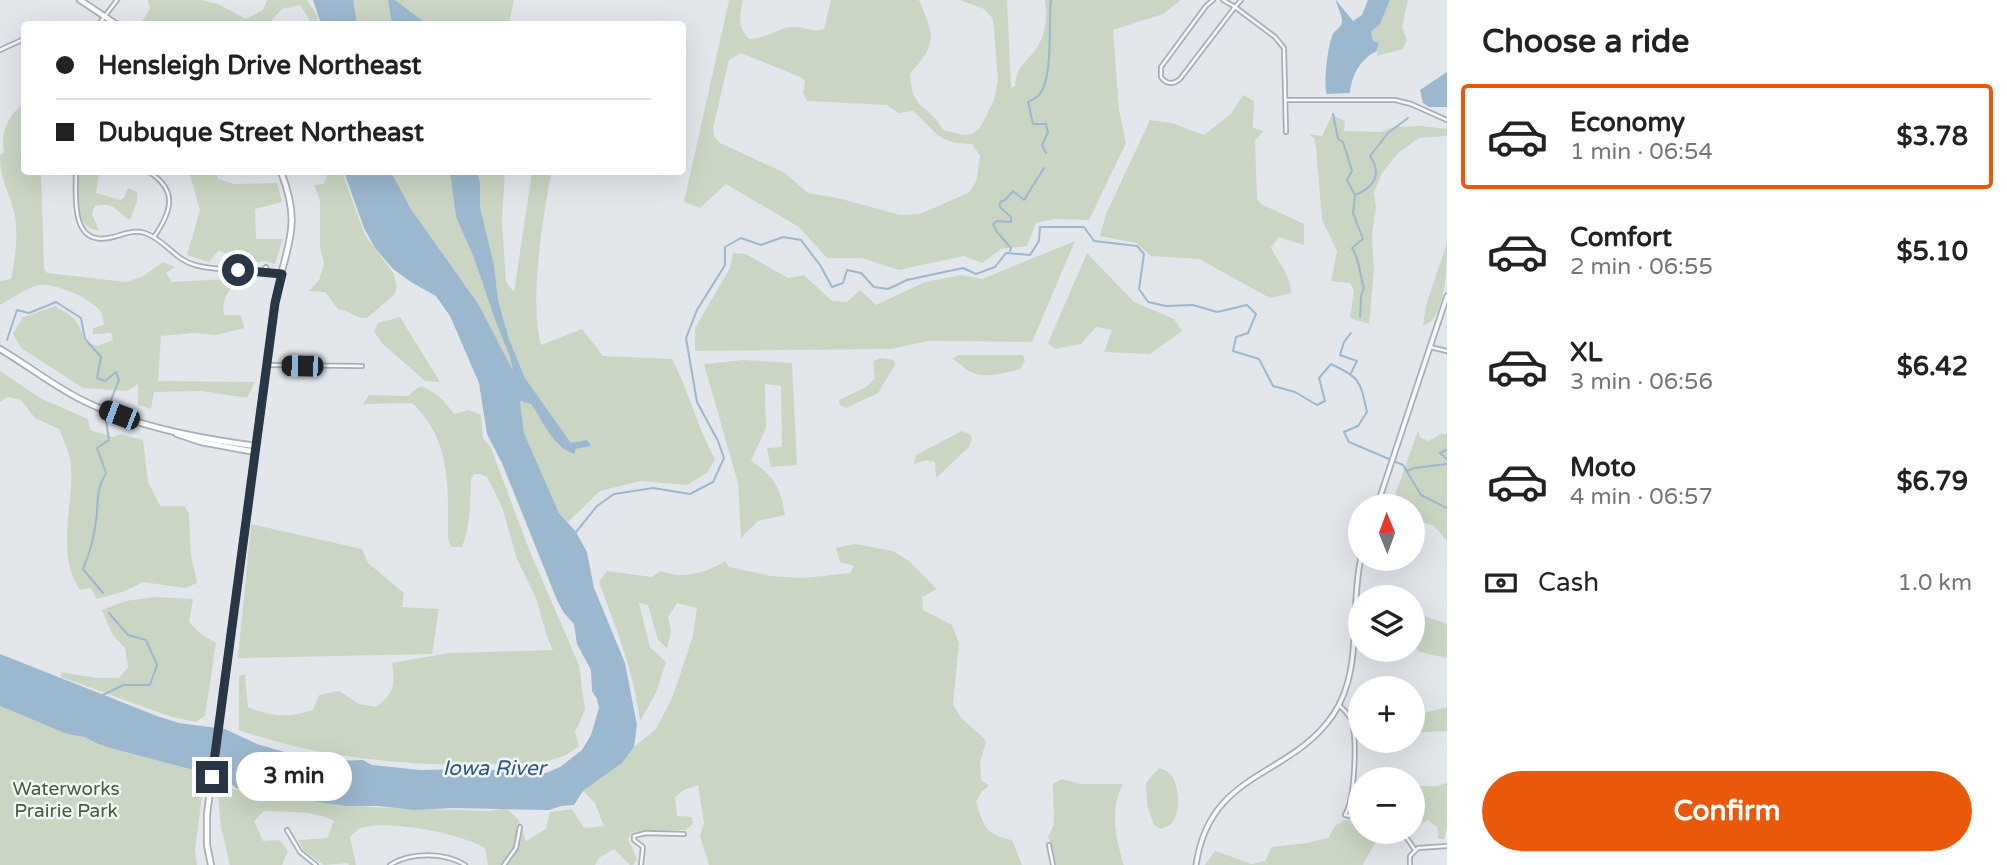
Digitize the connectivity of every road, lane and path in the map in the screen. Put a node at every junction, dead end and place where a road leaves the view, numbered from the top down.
1 (80, 0) edge
2 (117, 0) edge
3 (1213, 0) edge
4 (1223, 0) edge
5 (1241, 0) edge
6 (1235, 7) junction
7 (106, 18) junction
8 (102, 21) edge
9 (111, 21) edge
10 (21, 40) edge
11 (0, 50) edge
12 (1286, 100) junction
13 (1447, 120) edge
14 (1286, 132) dead end
15 (76, 175) edge
16 (153, 175) edge
17 (282, 175) edge
18 (154, 237) junction
19 (282, 274) junction
20 (1447, 296) edge
21 (1430, 347) junction
22 (2, 351) edge
23 (1447, 351) edge
24 (267, 365) junction
25 (362, 366) dead end
26 (255, 449) junction
27 (1381, 494) edge
28 (1359, 571) edge
29 (1339, 705) junction
30 (1353, 767) edge
31 (520, 827) dead end
32 (288, 830) dead end
33 (684, 834) dead end
34 (1411, 844) edge
35 (1049, 845) dead end
36 (1447, 846) edge
37 (1415, 849) junction
38 (211, 865) edge
39 (316, 865) edge
40 (390, 865) edge
41 (465, 865) edge
42 (504, 865) edge
43 (641, 865) edge
44 (1053, 865) edge
45 (1196, 865) edge
46 (1410, 865) edge

1 - 7 main road
2 - 7 street
3 - 6 street
4 - 6 street
5 - 6 street
6 - 12 street
7 - 8 street
7 - 9 main road
10 - 11 street
12 - 13 street
12 - 14 street
15 - 18 street
16 - 18 street
17 - 19 main road
18 - 19 street
19 - 24 main road
20 - 21 street
21 - 23 street
21 - 27 street
22 - 26 main road
24 - 25 street
24 - 26 main road
26 - 38 main road
28 - 29 street
29 - 30 street
29 - 45 street
31 - 42 street
32 - 39 street
33 - 43 street
34 - 37 street
35 - 44 street
36 - 37 street
37 - 46 street
40 - 41 street

